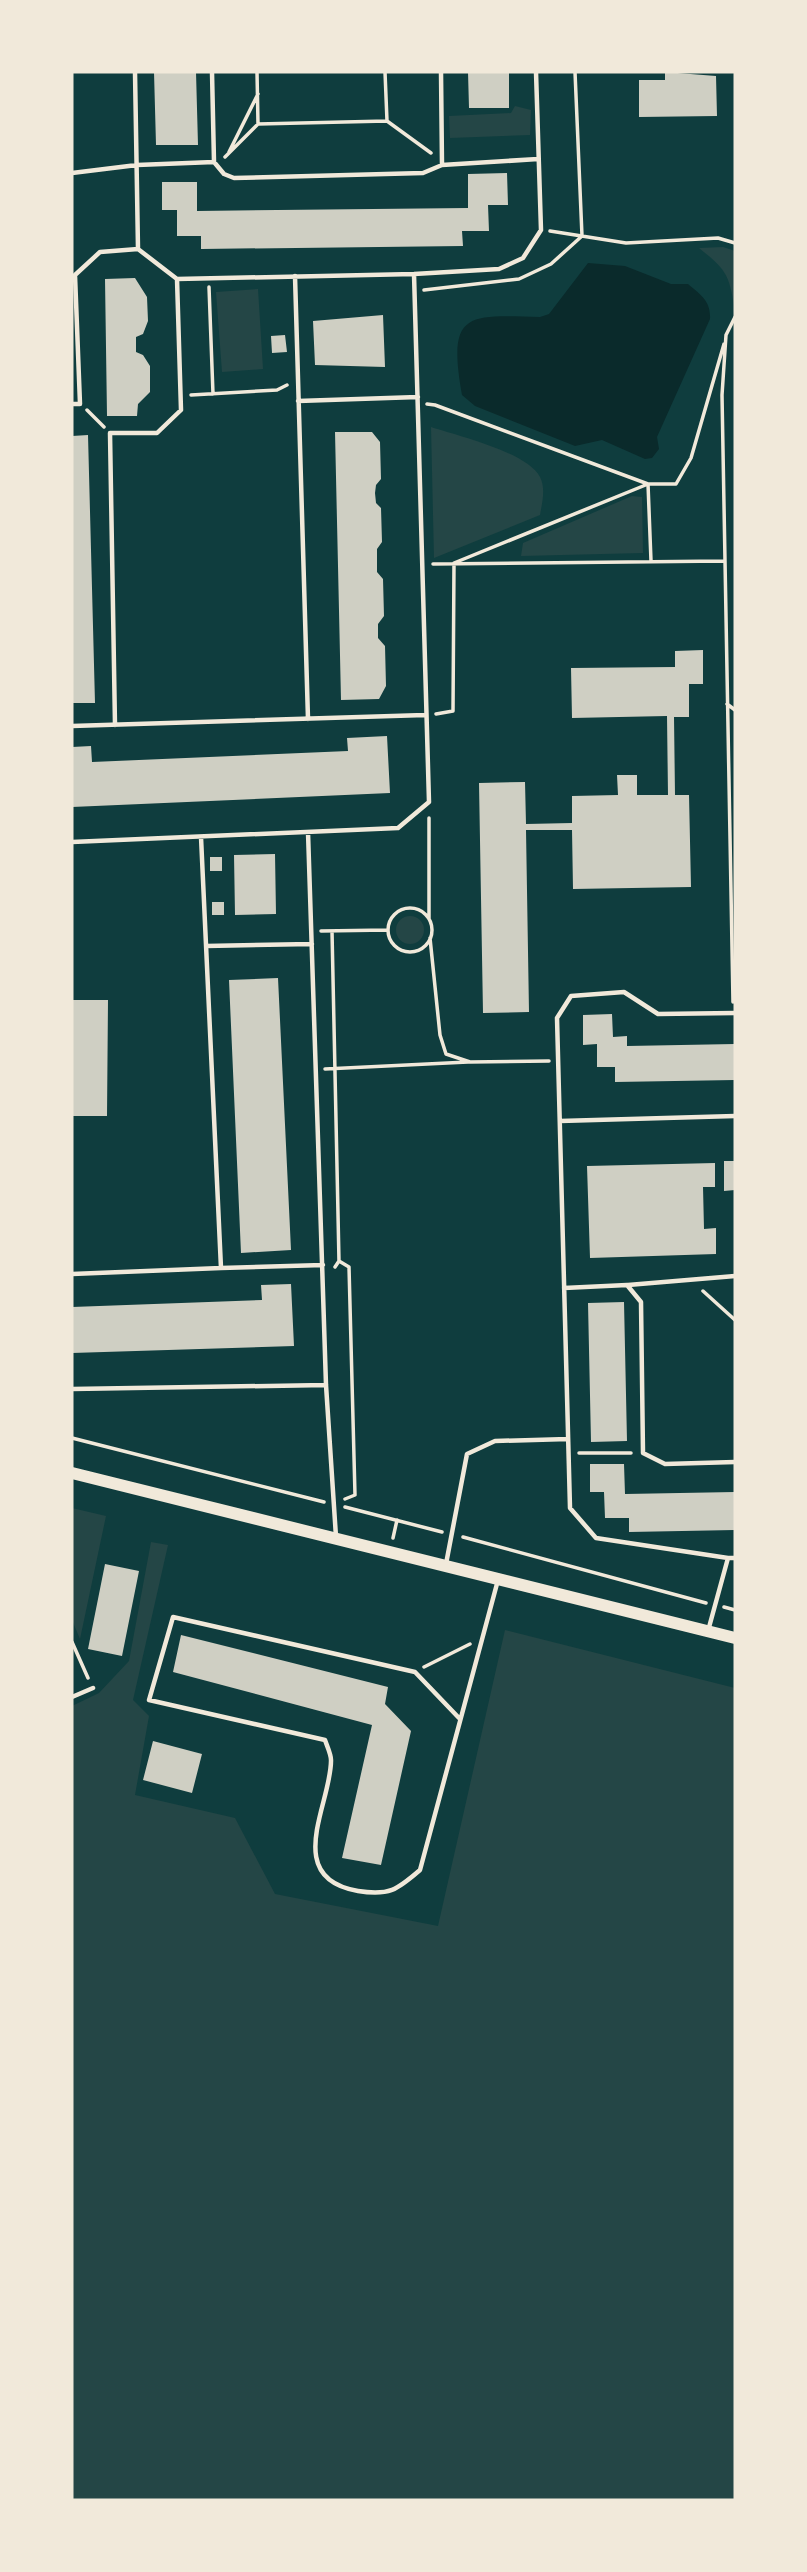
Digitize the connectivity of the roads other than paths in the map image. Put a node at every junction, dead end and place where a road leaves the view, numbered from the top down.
1 (135, 72) edge
2 (212, 72) edge
3 (440, 72) edge
4 (536, 72) edge
5 (539, 159) junction
6 (214, 162) junction
7 (136, 165) junction
8 (442, 165) junction
9 (72, 173) edge
10 (138, 249) junction
11 (415, 274) junction
12 (295, 276) junction
13 (177, 279) junction
14 (418, 397) junction
15 (299, 401) junction
16 (72, 404) edge
17 (425, 715) junction
18 (308, 719) junction
19 (115, 725) junction
20 (72, 726) edge
21 (309, 832) junction
22 (201, 837) junction
23 (72, 842) edge
24 (312, 944) junction
25 (206, 946) junction
26 (734, 1013) edge
27 (735, 1116) edge
28 (560, 1121) junction
29 (323, 1265) junction
30 (220, 1268) junction
31 (72, 1274) edge
32 (735, 1276) edge
33 (627, 1285) junction
34 (564, 1288) junction
35 (326, 1385) junction
36 (72, 1389) edge
37 (568, 1439) junction
38 (735, 1462) edge
39 (72, 1474) edge
40 (336, 1539) junction
41 (728, 1558) junction
42 (735, 1558) edge
43 (445, 1566) junction
44 (498, 1579) junction
45 (708, 1632) junction
46 (735, 1638) edge
47 (93, 1688) road end
48 (72, 1697) edge
49 (459, 1718) junction

1 - 7 lane
2 - 6 lane
3 - 8 lane
4 - 5 lane
5 - 8 lane
5 - 11 lane
6 - 7 lane
6 - 8 lane
7 - 9 lane
7 - 10 lane
10 - 13 lane
10 - 16 lane
11 - 12 lane
11 - 14 lane
12 - 13 lane
12 - 15 lane
13 - 19 lane
14 - 15 lane
14 - 17 lane
15 - 18 lane
17 - 18 lane
17 - 21 lane
18 - 19 lane
19 - 20 lane
21 - 22 lane
21 - 24 lane
22 - 23 lane
22 - 25 lane
24 - 25 lane
24 - 29 lane
25 - 30 lane
26 - 28 lane
27 - 28 lane
28 - 34 lane
29 - 30 lane
29 - 35 lane
30 - 31 lane
32 - 33 lane
33 - 34 lane
33 - 38 lane
34 - 37 lane
35 - 36 lane
35 - 40 lane
37 - 41 lane
37 - 43 lane
39 - 40 street
40 - 43 street
41 - 42 lane
41 - 45 lane
43 - 44 street
44 - 45 street
44 - 49 lane
45 - 46 street
47 - 48 lane
49 - 49 lane

